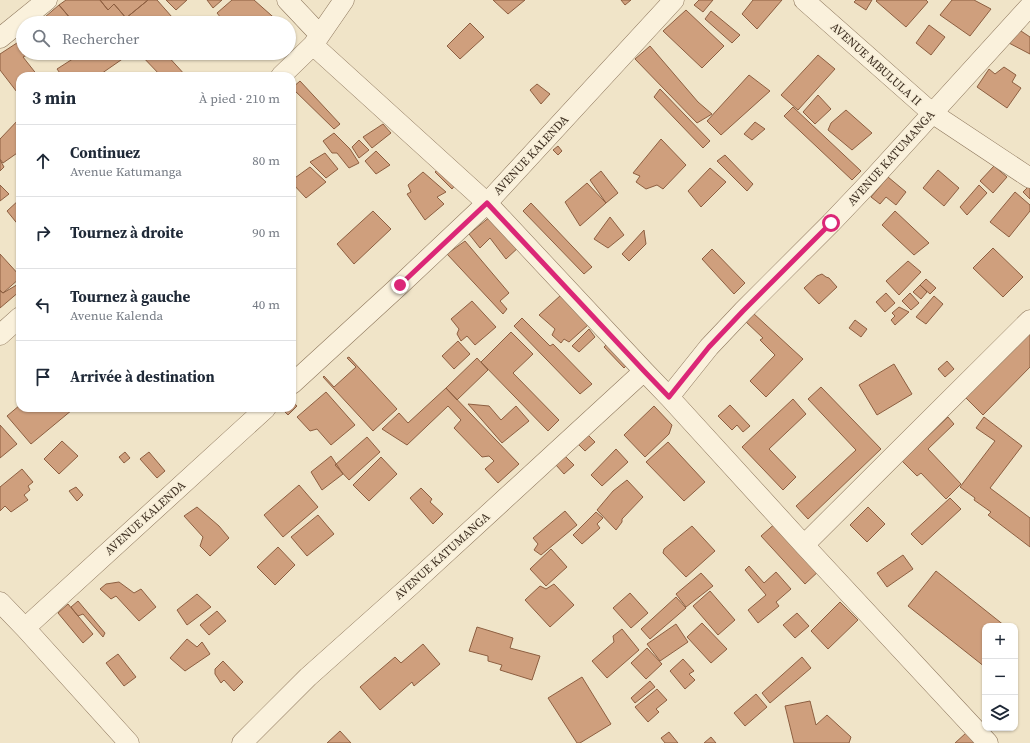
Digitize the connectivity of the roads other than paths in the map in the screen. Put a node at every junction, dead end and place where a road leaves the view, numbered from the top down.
1 (47, 0) edge
2 (287, 0) edge
3 (344, 0) edge
4 (674, 0) edge
5 (804, 0) edge
6 (1030, 6) edge
7 (27, 16) edge
8 (16, 25) edge
9 (0, 38) edge
10 (316, 40) junction
11 (285, 72) edge
12 (932, 113) junction
13 (1030, 178) edge
14 (487, 203) junction
15 (1030, 320) edge
16 (16, 321) edge
17 (0, 335) edge
18 (644, 371) junction
19 (296, 380) edge
20 (669, 397) junction
21 (262, 412) edge
22 (804, 545) junction
23 (0, 602) edge
24 (25, 628) junction
25 (129, 743) edge
26 (242, 743) edge
27 (988, 743) edge

1 - 7 street
2 - 10 street
3 - 10 street
4 - 14 street, AVENUE KALENDA
5 - 12 street, AVENUE MBULULA II
6 - 12 street, AVENUE KATUMANGA
8 - 9 street
10 - 11 street
10 - 14 street
12 - 13 street, AVENUE MBULULA II
12 - 20 street, AVENUE KATUMANGA
14 - 18 street
14 - 19 street, AVENUE KALENDA
15 - 22 street
16 - 17 street
18 - 20 street
18 - 26 street, AVENUE KATUMANGA
20 - 22 street
21 - 24 street, AVENUE KALENDA
22 - 27 street
23 - 24 street
24 - 25 street

